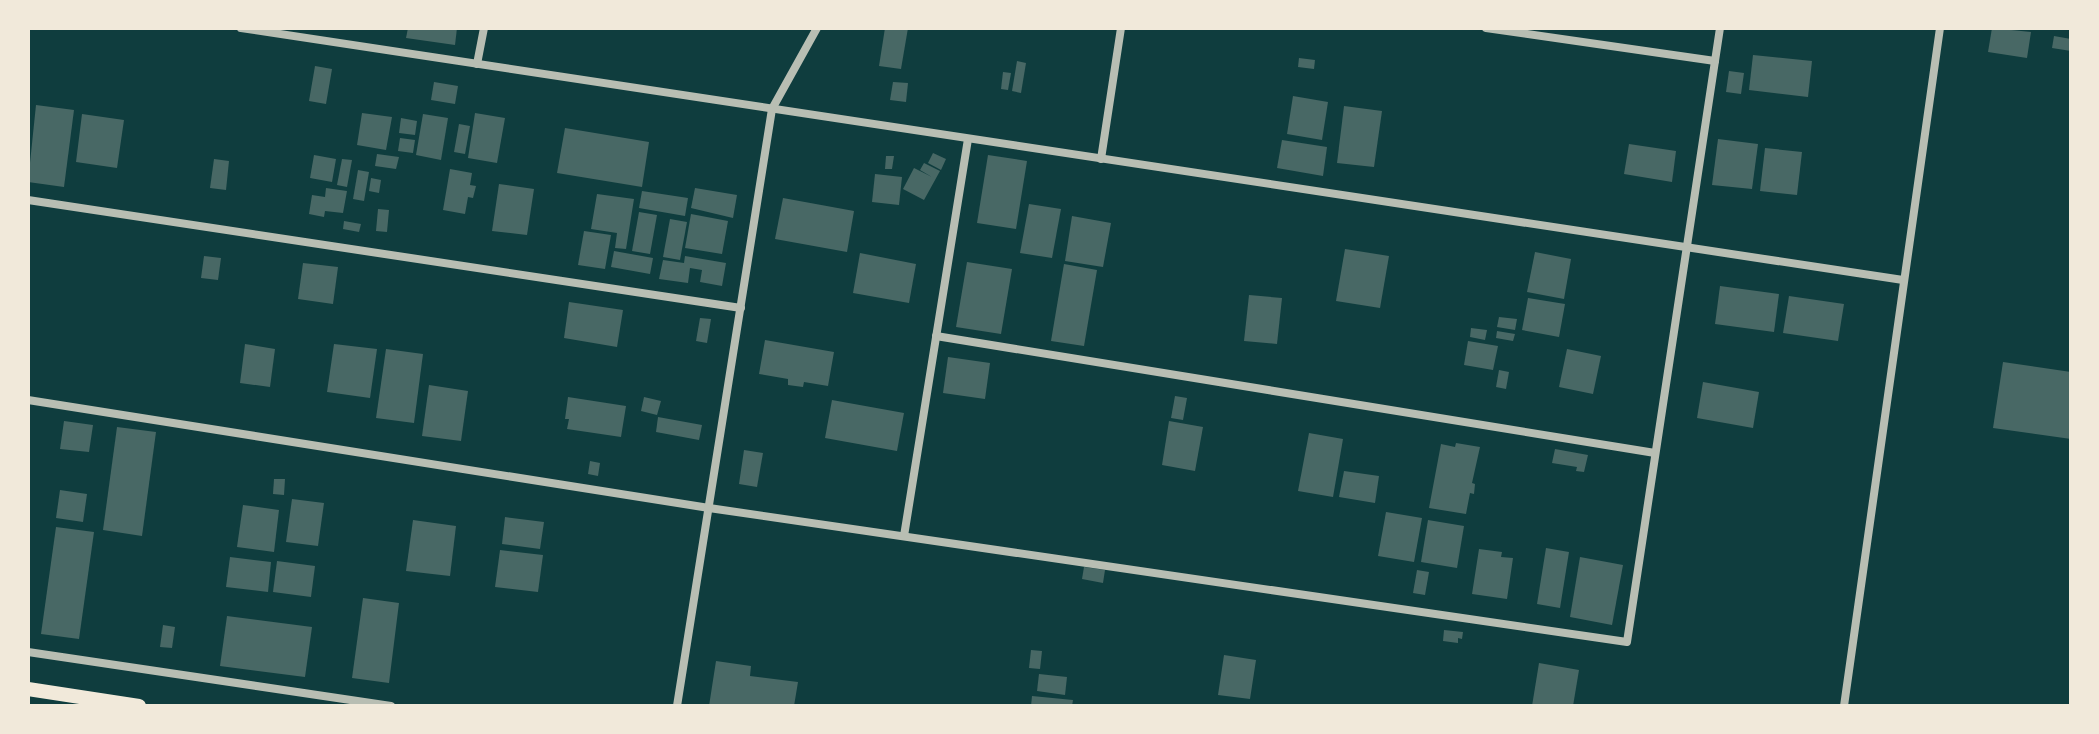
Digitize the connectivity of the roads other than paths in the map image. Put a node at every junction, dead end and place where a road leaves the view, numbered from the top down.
1 (241, 28) edge
2 (484, 28) edge
3 (817, 28) edge
4 (1121, 28) edge
5 (1486, 28) edge
6 (1720, 28) edge
7 (1940, 28) edge
8 (1715, 61) junction
9 (477, 64) junction
10 (772, 109) junction
11 (968, 139) junction
12 (1101, 159) junction
13 (28, 200) edge
14 (1686, 248) junction
15 (1903, 280) junction
16 (741, 308) junction
17 (936, 336) junction
18 (28, 400) edge
19 (1655, 453) junction
20 (709, 508) junction
21 (904, 536) junction
22 (28, 652) edge
23 (28, 689) edge
24 (139, 706) edge
25 (391, 706) edge
26 (677, 706) edge
27 (1844, 706) edge

1 - 9 street
2 - 9 street
3 - 10 street
4 - 12 street
5 - 8 street
6 - 8 street
7 - 15 street
8 - 14 street
9 - 10 street
10 - 11 street
10 - 16 street
11 - 12 street
11 - 17 street
12 - 14 street
13 - 16 street
14 - 15 street
14 - 19 street
15 - 27 street
16 - 20 street
17 - 19 street
17 - 21 street
18 - 20 street
19 - 21 street
20 - 21 street
20 - 26 street
22 - 25 street
23 - 24 main road

